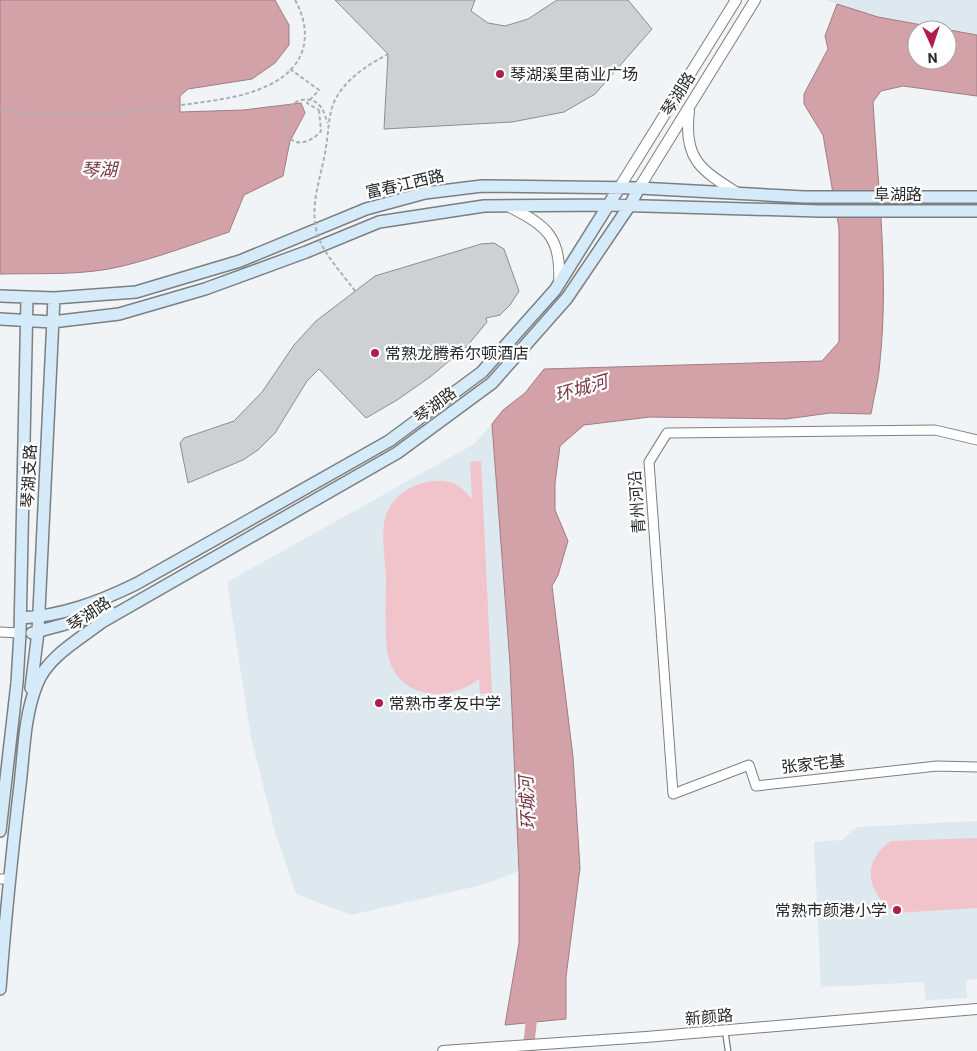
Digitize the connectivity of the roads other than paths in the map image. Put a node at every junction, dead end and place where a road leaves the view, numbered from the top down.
1 (736, 0) edge
2 (755, 0) edge
3 (690, 106) junction
4 (619, 188) junction
5 (639, 188) junction
6 (739, 194) junction
7 (831, 197) joint
8 (977, 197) edge
9 (610, 205) junction
10 (630, 205) junction
11 (508, 206) junction
12 (820, 211) joint
13 (977, 211) edge
14 (559, 284) junction
15 (0, 296) edge
16 (27, 298) junction
17 (54, 298) junction
18 (0, 319) edge
19 (26, 322) junction
20 (52, 322) junction
21 (977, 440) edge
22 (154, 592) junction
23 (38, 617) junction
24 (20, 618) junction
25 (0, 632) edge
26 (38, 632) junction
27 (20, 633) junction
28 (35, 656) joint
29 (28, 718) junction
30 (977, 767) edge
31 (673, 794) joint
32 (0, 831) edge
33 (4, 879) edge
34 (0, 989) edge
35 (977, 1009) edge
36 (726, 1030) junction
37 (443, 1051) edge
38 (728, 1051) edge

1 - 4 street, 琴湖路
2 - 3 street, 琴湖路
3 - 5 street, 琴湖路
3 - 6 street
4 - 5 main road, 富春江西路
4 - 9 main road, 琴湖路
4 - 17 main road, 富春江西路
5 - 6 main road, 富春江西路
5 - 10 main road, 琴湖路
6 - 7 main road, 富春江西路
7 - 8 main road, 阜湖路
9 - 10 main road, 富春江西路
9 - 11 main road, 富春江西路
9 - 14 main road, 琴湖路
10 - 12 main road, 富春江西路
10 - 22 main road, 琴湖路
11 - 14 street
11 - 20 main road, 富春江西路
12 - 13 main road, 阜湖路
14 - 23 main road, 琴湖路
15 - 16 main road, 富春江西路
16 - 17 main road, 富春江西路
16 - 19 main road, 琴湖支路
17 - 20 main road, 琴湖支路
18 - 19 main road, 富春江西路
19 - 20 main road, 富春江西路
19 - 24 main road, 琴湖支路
20 - 23 main road, 琴湖支路
21 - 31 street, 青州河沿
22 - 26 main road
22 - 29 main road, 琴湖路
23 - 24 main road, 琴湖路
23 - 26 main road, 琴湖支路
24 - 27 main road, 琴湖支路
25 - 27 street
26 - 27 main road
26 - 28 main road, 琴湖支路
27 - 32 main road, 琴湖支路
28 - 29 main road, 琴湖路
29 - 33 main road, 琴湖路
30 - 31 street, 张家宅基
33 - 34 main road, 琴湖路
35 - 36 street, 新颜路
36 - 37 street, 新颜路
36 - 38 lane

